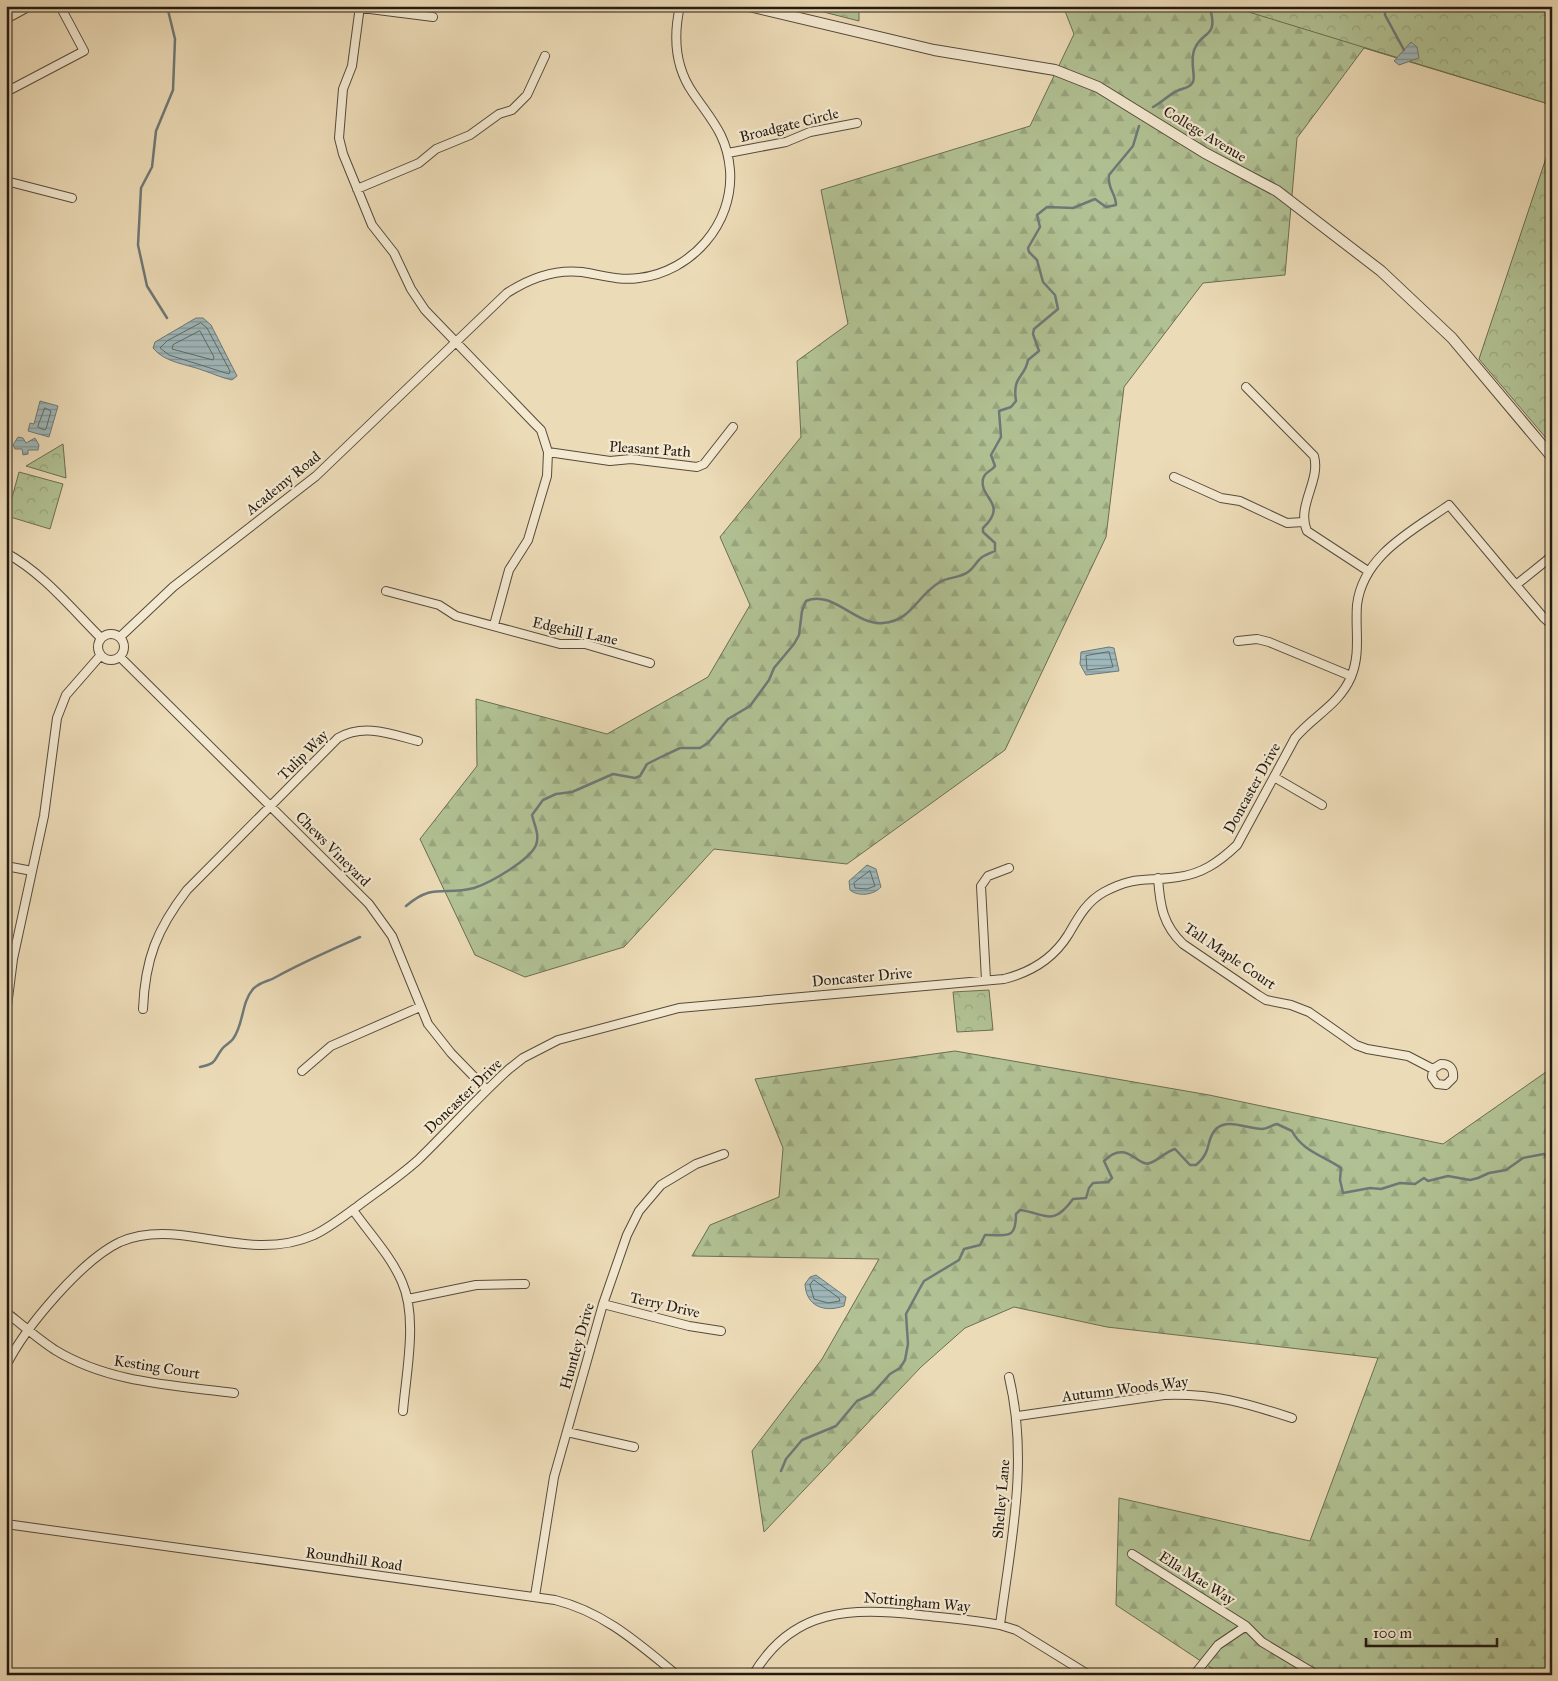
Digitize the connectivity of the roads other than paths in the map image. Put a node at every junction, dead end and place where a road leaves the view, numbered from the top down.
1 (30, 6) edge
2 (60, 6) edge
3 (346, 6) edge
4 (680, 6) edge
5 (749, 6) edge
6 (360, 7) edge
7 (433, 17) dead end
8 (6, 19) edge
9 (545, 56) dead end
10 (6, 92) edge
11 (857, 123) dead end
12 (728, 153) junction
13 (6, 181) edge
14 (357, 189) junction
15 (72, 198) dead end
16 (457, 341) junction
17 (1246, 387) dead end
18 (733, 427) dead end
19 (548, 452) junction
20 (1552, 457) edge
21 (1174, 477) dead end
22 (1303, 522) junction
23 (6, 553) edge
24 (1552, 556) edge
25 (1368, 571) junction
26 (1516, 585) junction
27 (386, 591) dead end
28 (1552, 624) edge
29 (494, 625) junction
30 (120, 637) junction
31 (101, 638) junction
32 (1238, 641) dead end
33 (100, 656) junction
34 (120, 657) junction
35 (650, 663) dead end
36 (1351, 676) junction
37 (418, 741) dead end
38 (1274, 777) junction
39 (1322, 805) dead end
40 (271, 806) junction
41 (6, 866) edge
42 (1009, 868) dead end
43 (32, 871) junction
44 (1158, 878) junction
45 (986, 980) junction
46 (420, 1007) junction
47 (143, 1009) dead end
48 (6, 1014) edge
49 (1433, 1069) dead end
50 (302, 1071) dead end
51 (486, 1089) junction
52 (724, 1154) dead end
53 (353, 1210) junction
54 (525, 1284) dead end
55 (408, 1299) junction
56 (603, 1304) junction
57 (6, 1312) edge
58 (29, 1330) junction
59 (721, 1331) dead end
60 (6, 1366) edge
61 (1009, 1376) dead end
62 (234, 1393) dead end
63 (403, 1411) dead end
64 (1018, 1416) junction
65 (1292, 1418) dead end
66 (567, 1432) junction
67 (634, 1447) dead end
68 (6, 1524) edge
69 (1132, 1554) dead end
70 (535, 1596) junction
71 (1000, 1625) junction
72 (1246, 1626) junction
73 (678, 1675) edge
74 (753, 1675) edge
75 (1089, 1675) edge
76 (1194, 1675) edge
77 (1317, 1675) edge

1 - 8 street
2 - 10 street
3 - 6 street
4 - 12 street, Academy Road
5 - 20 street, College Avenue
6 - 7 street
6 - 14 street
9 - 14 street
11 - 12 street, Broadgate Circle
12 - 16 street, Academy Road
13 - 15 street
14 - 16 street
16 - 19 street
16 - 30 street, Academy Road
17 - 22 street
18 - 19 street, Pleasant Path
19 - 29 street
21 - 22 street
22 - 25 street
23 - 31 street
24 - 26 street
25 - 26 street, Doncaster Drive
25 - 36 street, Doncaster Drive
26 - 28 street
27 - 29 street, Edgehill Lane
29 - 35 street, Edgehill Lane
30 - 31 street
30 - 34 street
31 - 33 street
32 - 36 street
33 - 34 street
33 - 43 street
34 - 40 street, Chews Vineyard
36 - 38 street, Doncaster Drive
37 - 40 street, Tulip Way
38 - 39 street
38 - 44 street, Doncaster Drive
40 - 46 street, Chews Vineyard
40 - 47 street, Tulip Way
41 - 43 street
42 - 45 street
43 - 48 street
44 - 45 street, Doncaster Drive
44 - 49 street, Tall Maple Court
45 - 51 street, Doncaster Drive
46 - 50 street
46 - 51 street, Chews Vineyard
51 - 53 street, Doncaster Drive
52 - 56 street, Huntley Drive
53 - 55 street
53 - 58 street, Doncaster Drive
54 - 55 street
55 - 63 street
56 - 59 street, Terry Drive
56 - 66 street, Huntley Drive
57 - 58 street, Kesting Court
58 - 60 street, Doncaster Drive
58 - 62 street, Kesting Court
61 - 64 street, Shelley Lane
64 - 65 street, Autumn Woods Way
64 - 71 street, Shelley Lane
66 - 67 street
66 - 70 street, Huntley Drive
68 - 70 street, Roundhill Road
69 - 72 street, Ella Mae Way
70 - 73 street, Roundhill Road
71 - 74 street, Nottingham Way
71 - 75 street, Nottingham Way
72 - 76 street
72 - 77 street, Ella Mae Way

